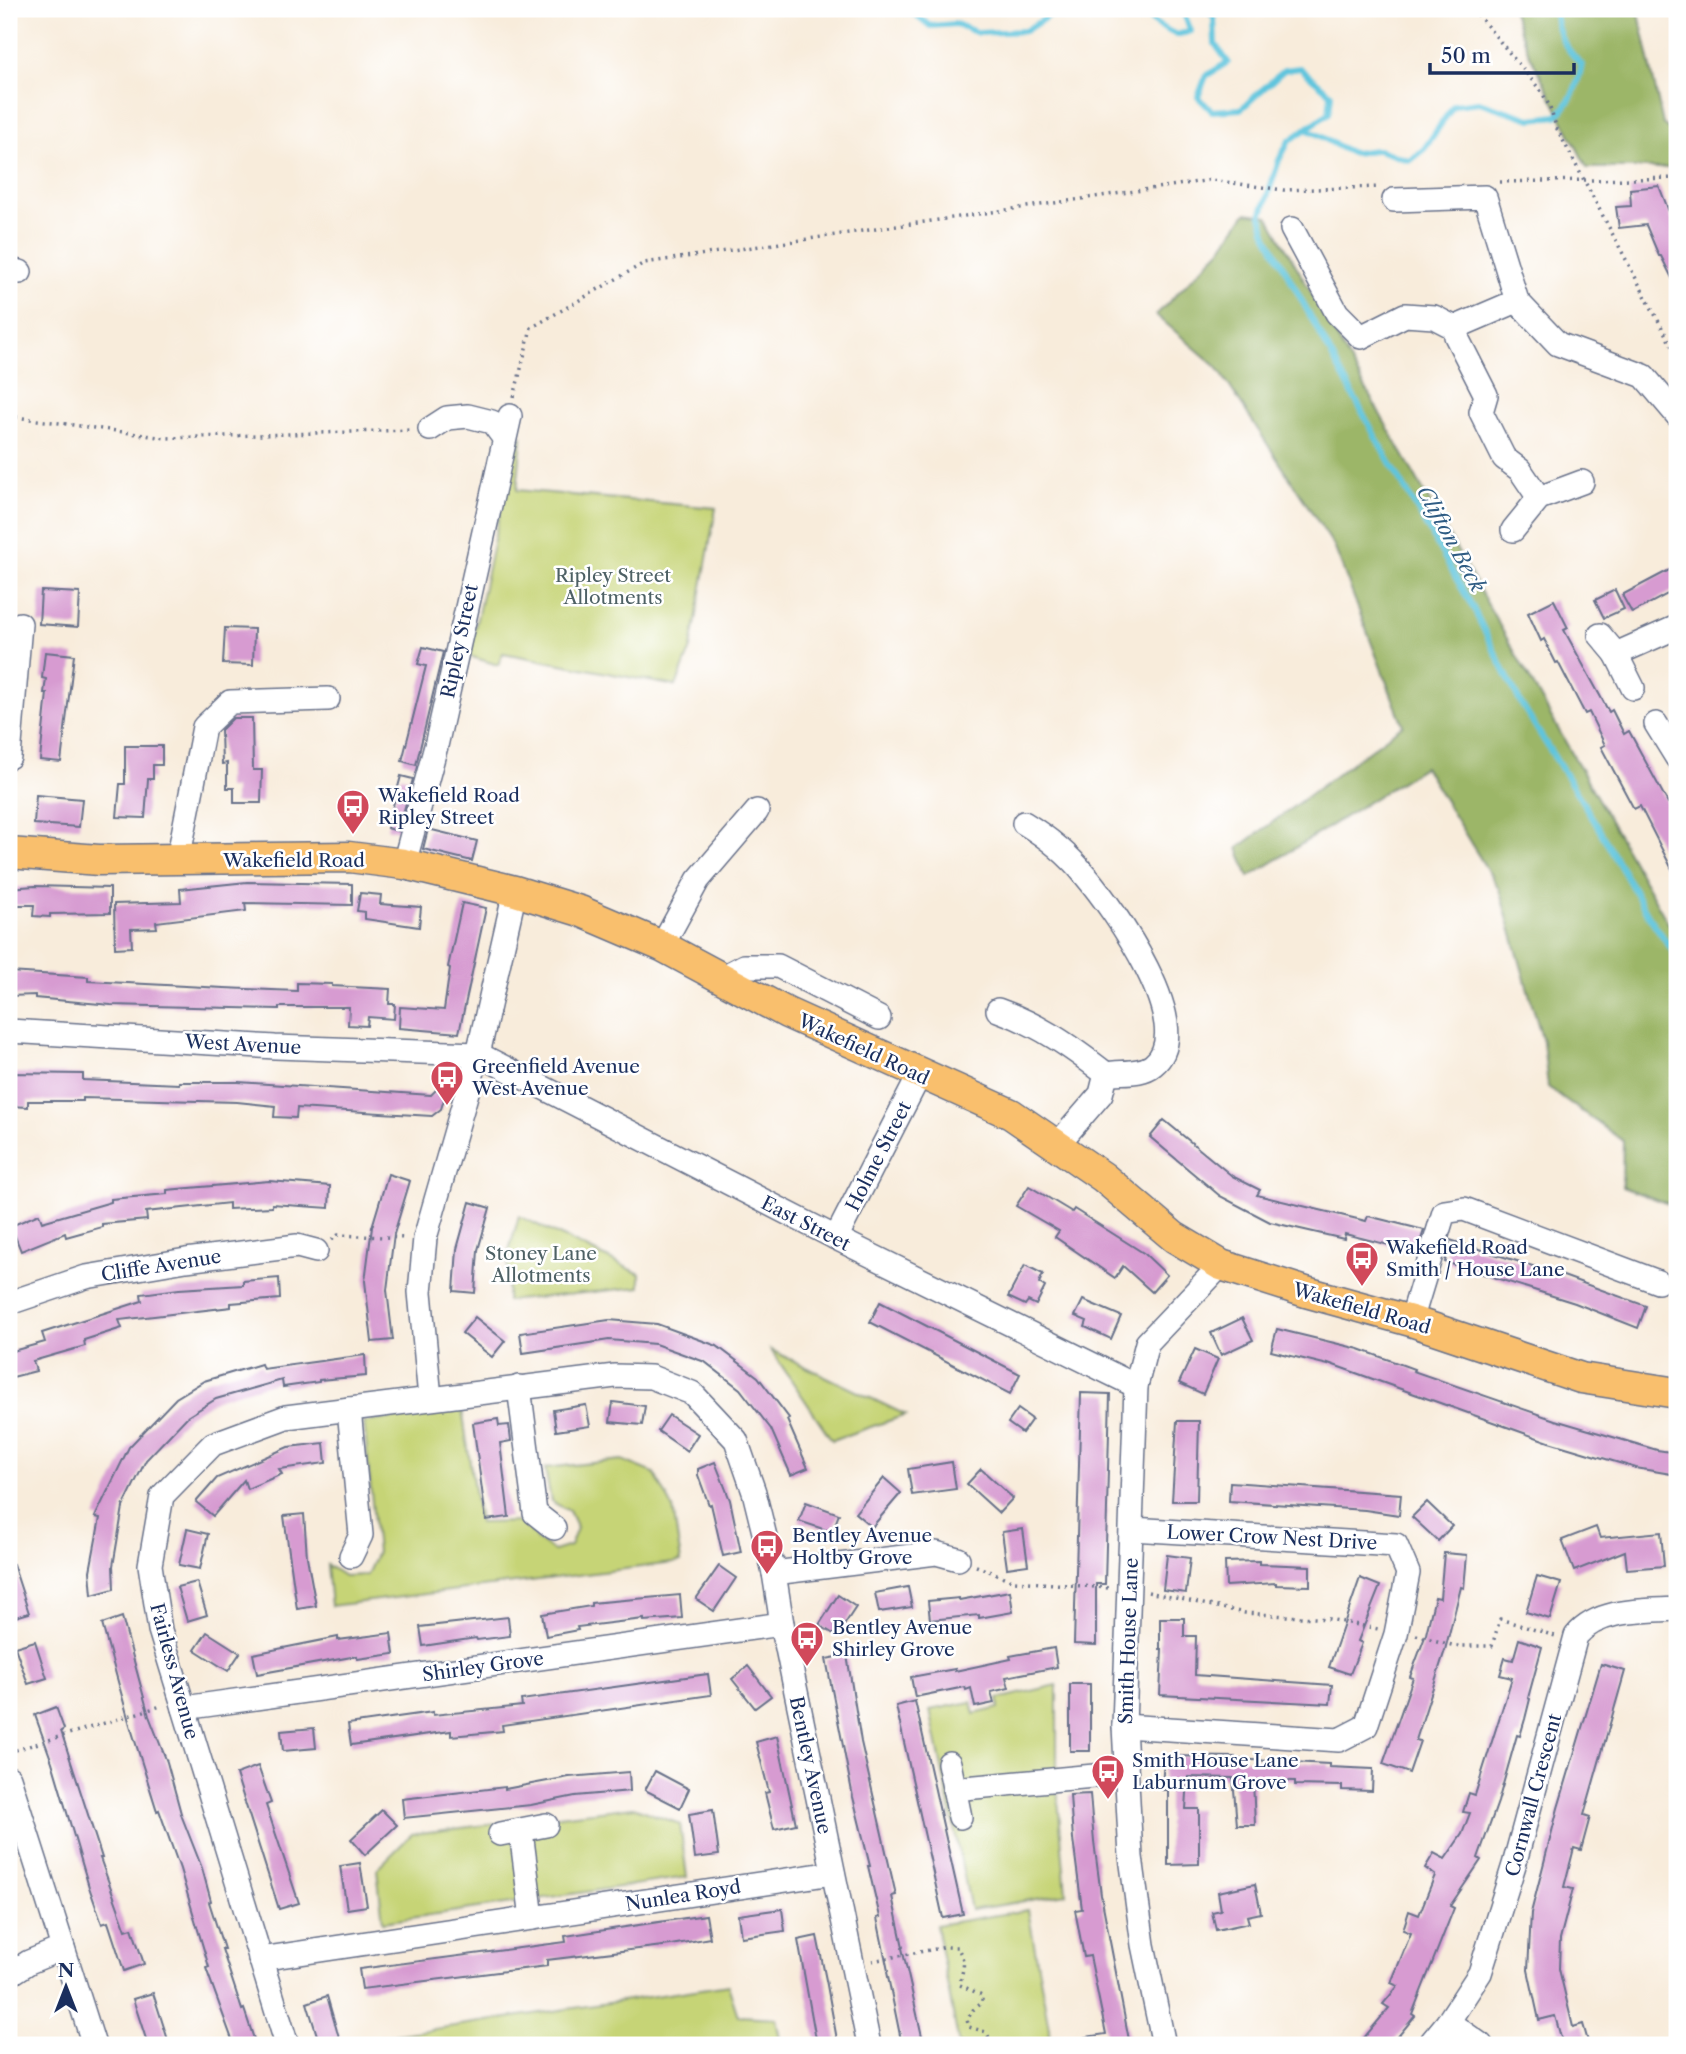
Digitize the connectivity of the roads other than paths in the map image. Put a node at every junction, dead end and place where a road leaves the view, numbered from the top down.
1 (1394, 200) dead end
2 (1292, 229) dead end
3 (1517, 301) junction
4 (1459, 330) junction
5 (1677, 415) edge
6 (430, 429) road end
7 (1581, 482) dead end
8 (1539, 498) junction
9 (1513, 530) dead end
10 (20, 624) dead end
11 (1677, 627) edge
12 (1600, 635) dead end
13 (1616, 654) junction
14 (1633, 688) dead end
15 (328, 699) dead end
16 (1656, 724) dead end
17 (9, 757) edge
18 (1677, 758) edge
19 (757, 811) dead end
20 (1024, 823) dead end
21 (9, 853) edge
22 (178, 860) junction
23 (404, 864) junction
24 (515, 891) junction
25 (662, 946) junction
26 (723, 977) junction
27 (998, 1010) dead end
28 (879, 1018) dead end
29 (9, 1031) edge
30 (478, 1054) junction
31 (1106, 1073) junction
32 (920, 1074) junction
33 (1057, 1145) junction
34 (836, 1238) junction
35 (316, 1251) road end
36 (1221, 1265) junction
37 (1658, 1282) dead end
38 (9, 1303) edge
39 (1411, 1321) junction
40 (1136, 1386) junction
41 (519, 1387) junction
42 (1677, 1392) edge
43 (430, 1398) junction
44 (349, 1409) junction
45 (554, 1528) dead end
46 (1132, 1529) junction
47 (351, 1556) dead end
48 (958, 1559) road end
49 (774, 1573) junction
50 (1677, 1609) edge
51 (782, 1624) junction
52 (184, 1708) junction
53 (1124, 1726) junction
54 (949, 1763) dead end
55 (1126, 1773) junction
56 (9, 1778) edge
57 (954, 1789) junction
58 (960, 1817) dead end
59 (546, 1825) dead end
60 (834, 1873) junction
61 (532, 1918) junction
62 (63, 1948) junction
63 (260, 1959) junction
64 (9, 1975) edge
65 (1448, 2022) junction
66 (94, 2045) edge
67 (287, 2045) edge
68 (869, 2045) edge
69 (1164, 2045) edge
70 (1429, 2045) edge
71 (1481, 2045) edge

1 - 3 street
2 - 4 street
3 - 4 street
3 - 5 street
4 - 8 street
6 - 23 street, Ripley Street
7 - 8 street
8 - 9 street
10 - 17 street
11 - 13 street
12 - 13 street
13 - 14 street
15 - 22 street
16 - 18 street
19 - 25 street
20 - 31 street
21 - 22 main road, Wakefield Road
22 - 23 main road, Wakefield Road
23 - 24 main road, Wakefield Road
24 - 25 main road, Wakefield Road
24 - 30 street
25 - 26 main road, Wakefield Road
26 - 28 street
26 - 32 main road, Wakefield Road
27 - 31 street
29 - 30 street, West Avenue
30 - 34 street, East Street
30 - 43 street
31 - 33 street
32 - 33 main road, Wakefield Road
32 - 34 street, Holme Street
33 - 36 main road, Wakefield Road
34 - 40 street, East Street
35 - 38 street, Cliffe Avenue
36 - 39 main road, Wakefield Road
36 - 40 street, Smith House Lane
37 - 39 street
39 - 42 main road, Wakefield Road
40 - 46 street, Smith House Lane
41 - 43 street, Bentley Avenue
41 - 45 street
41 - 49 street, Bentley Avenue
43 - 44 street, Fairless Avenue
44 - 47 street
44 - 52 street, Fairless Avenue
46 - 53 street, Smith House Lane
46 - 53 street, Lower Crow Nest Drive
48 - 49 street
49 - 51 street, Bentley Avenue
50 - 65 street, Cornwall Crescent
51 - 52 street, Shirley Grove
51 - 60 street, Bentley Avenue
52 - 63 street, Fairless Avenue
53 - 55 street, Smith House Lane
54 - 57 street
55 - 57 street
55 - 69 street, Smith House Lane
56 - 62 street
57 - 58 street
59 - 61 street
60 - 61 street, Nunlea Royd
60 - 68 street, Bentley Avenue
61 - 63 street, Nunlea Royd
62 - 64 street
62 - 66 street
63 - 67 street, Fairless Avenue
65 - 70 street, Cornwall Crescent
65 - 71 street

